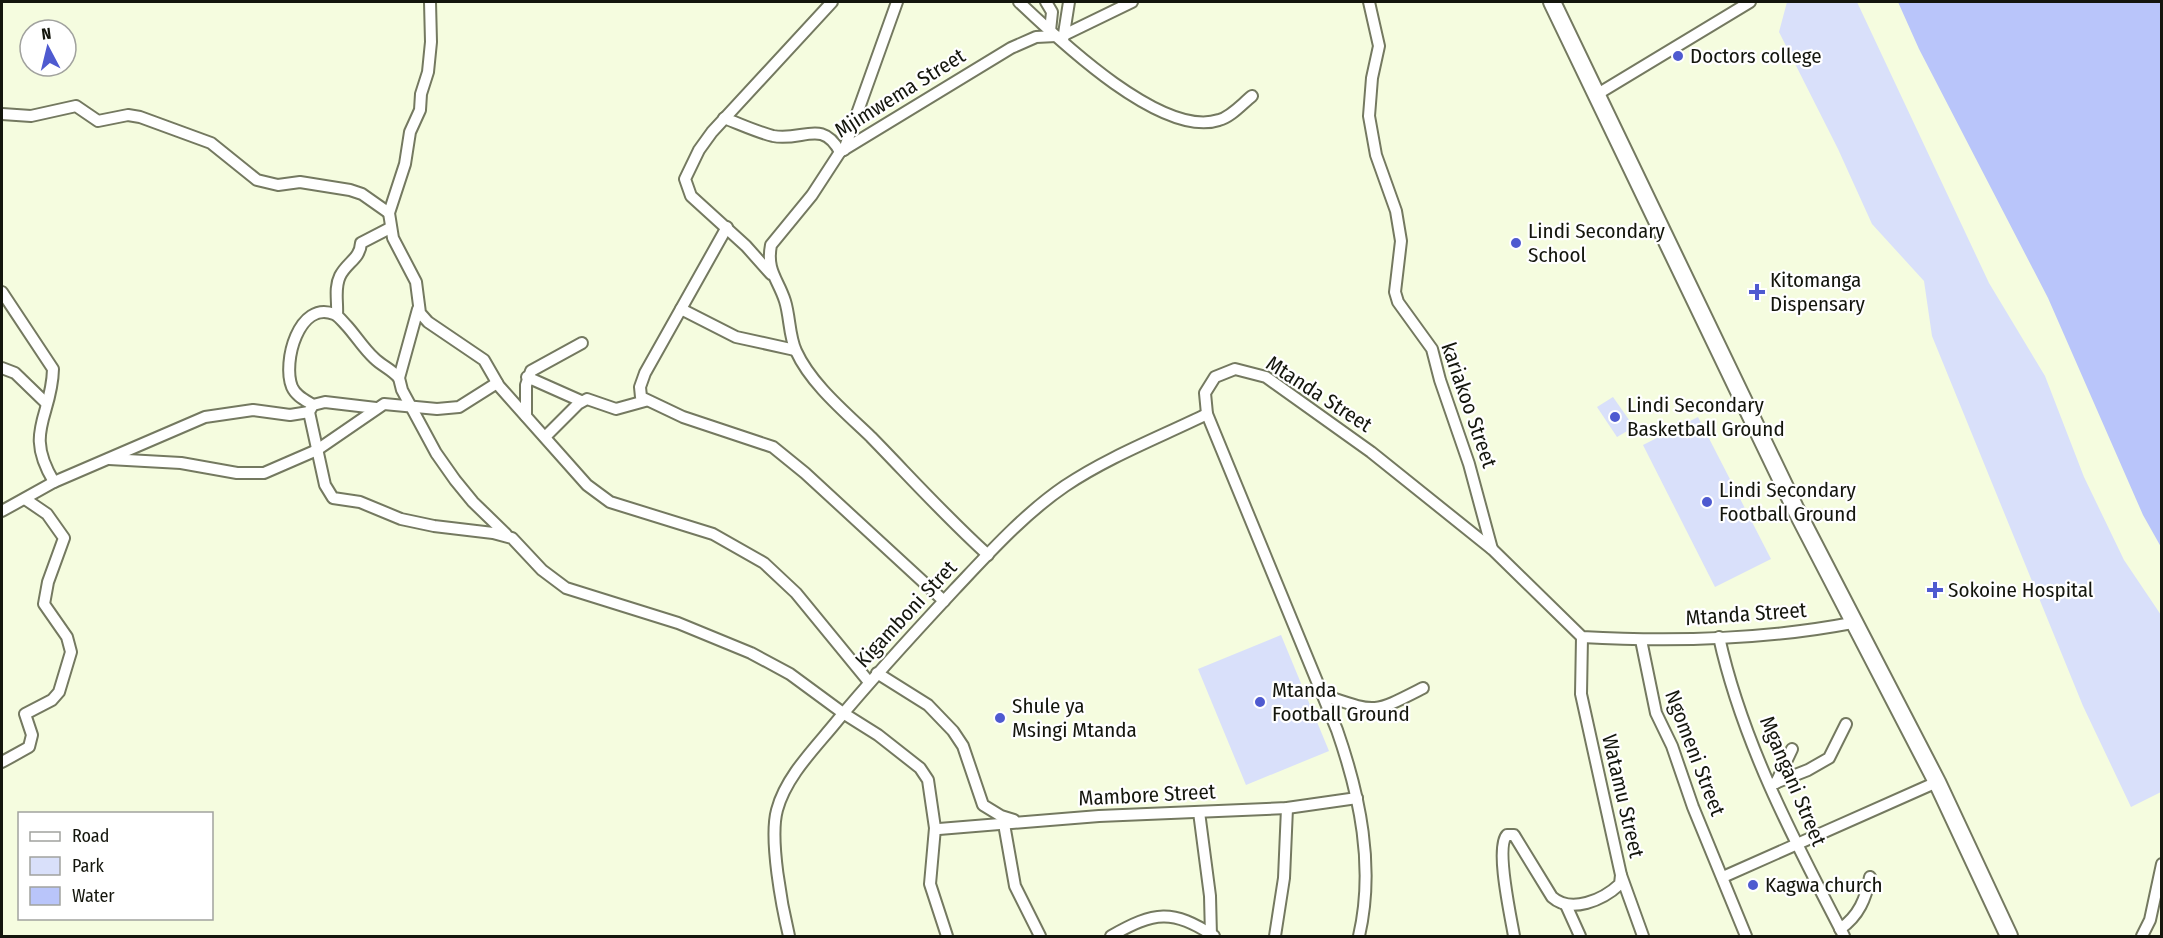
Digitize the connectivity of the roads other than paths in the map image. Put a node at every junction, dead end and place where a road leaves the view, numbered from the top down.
1 (430, 2) edge
2 (832, 2) edge
3 (897, 2) edge
4 (1019, 2) edge
5 (1046, 2) edge
6 (1069, 2) edge
7 (1132, 2) edge
8 (1369, 2) edge
9 (1552, 2) edge
10 (1750, 2) edge
11 (1729, 7) edge
12 (1058, 36) junction
13 (1596, 95) junction
14 (1252, 96) dead end
15 (2, 114) edge
16 (724, 118) junction
17 (842, 151) junction
18 (389, 213) junction
19 (727, 227) junction
20 (390, 228) junction
21 (771, 274) junction
22 (2, 292) edge
23 (418, 309) junction
24 (681, 309) junction
25 (337, 315) junction
26 (582, 344) dead end
27 (795, 350) junction
28 (2, 368) edge
29 (527, 377) junction
30 (399, 378) junction
31 (497, 383) junction
32 (581, 401) junction
33 (645, 401) junction
34 (45, 402) junction
35 (412, 407) junction
36 (311, 408) junction
37 (376, 408) junction
38 (1207, 414) junction
39 (526, 416) junction
40 (545, 437) junction
41 (317, 450) junction
42 (109, 459) junction
43 (54, 482) junction
44 (25, 499) junction
45 (2, 510) edge
46 (512, 538) junction
47 (1492, 549) junction
48 (988, 555) junction
49 (944, 601) junction
50 (1852, 623) junction
51 (1582, 637) junction
52 (1719, 637) junction
53 (1641, 640) junction
54 (877, 673) junction
55 (869, 682) junction
56 (1422, 688) dead end
57 (1323, 695) junction
58 (843, 713) junction
59 (1846, 724) dead end
60 (1792, 748) dead end
61 (2, 762) edge
62 (1937, 782) junction
63 (1773, 784) junction
64 (1357, 798) junction
65 (1287, 808) junction
66 (1199, 812) junction
67 (1021, 822) junction
68 (1004, 824) junction
69 (939, 829) dead end
70 (1798, 844) junction
71 (2162, 864) edge
72 (1621, 875) junction
73 (1723, 877) junction
74 (1870, 877) dead end
75 (1566, 905) junction
76 (1842, 933) edge
77 (789, 936) edge
78 (947, 936) edge
79 (1040, 936) edge
80 (1111, 936) edge
81 (1212, 936) edge
82 (1275, 936) edge
83 (1359, 936) edge
84 (1514, 936) edge
85 (1580, 936) edge
86 (1643, 936) edge
87 (1746, 936) edge
88 (2009, 936) edge
89 (2142, 936) edge

1 - 18 street
2 - 16 street
3 - 17 street
4 - 12 street
5 - 12 street
6 - 12 street
7 - 12 street, Mjimwema Street
8 - 47 street, kariakoo Street
9 - 13 highway
10 - 11 street
11 - 13 street
12 - 14 street
12 - 17 street, Mjimwema Street
13 - 50 highway
15 - 18 street
16 - 17 street
16 - 19 street
17 - 21 street, Mjimwema Street
18 - 20 street
19 - 21 street
19 - 24 street
20 - 23 street
20 - 25 street
21 - 27 street, Mjimwema Street
22 - 34 street
23 - 30 street
23 - 31 street
24 - 27 street
24 - 33 street
25 - 30 street
25 - 36 street
26 - 29 street
27 - 48 street, Mjimwema Street
28 - 34 street
29 - 32 street
29 - 39 street
30 - 35 street
31 - 35 street
31 - 39 street
32 - 33 street
32 - 40 street
33 - 49 street
34 - 43 street
35 - 37 street
35 - 46 street
36 - 37 street
36 - 41 street
36 - 42 street
37 - 41 street
38 - 47 street, Mtanda Street
38 - 48 street, Kigamboni Stret
38 - 57 street, Mtanda Street
39 - 40 street
40 - 55 street
41 - 42 street
41 - 46 street
42 - 43 street
43 - 44 street
44 - 45 street
44 - 61 street
46 - 58 street
47 - 51 street, Mtanda Street
48 - 49 street, Kigamboni Stret
49 - 54 street, Kigamboni Stret
50 - 52 street, Mtanda Street
50 - 62 highway
51 - 53 street, Mtanda Street
51 - 72 street, Watamu Street
52 - 53 street, Mtanda Street
52 - 63 street, Mgangani Street
53 - 73 street, Ngomeni Street
54 - 55 street, Kigamboni Stret
54 - 67 street
55 - 58 street, Kigamboni Stret
56 - 57 street
57 - 64 street, Mtanda Street
58 - 77 street, Kigamboni Stret
58 - 78 street
59 - 63 street
60 - 63 street
62 - 70 street
62 - 88 highway
63 - 70 street, Mgangani Street
64 - 65 street, Mambore Street
64 - 83 street, Mtanda Street
65 - 66 street, Mambore Street
65 - 82 street
66 - 67 street, Mambore Street
66 - 81 street
67 - 68 street, Mambore Street
68 - 69 street, Mambore Street
68 - 79 street
70 - 73 street
70 - 76 street, Mgangani Street
71 - 89 street
72 - 75 street, Watamu Street
72 - 86 street
73 - 87 street, Ngomeni Street
74 - 76 street
75 - 84 street
75 - 85 street
80 - 81 street

